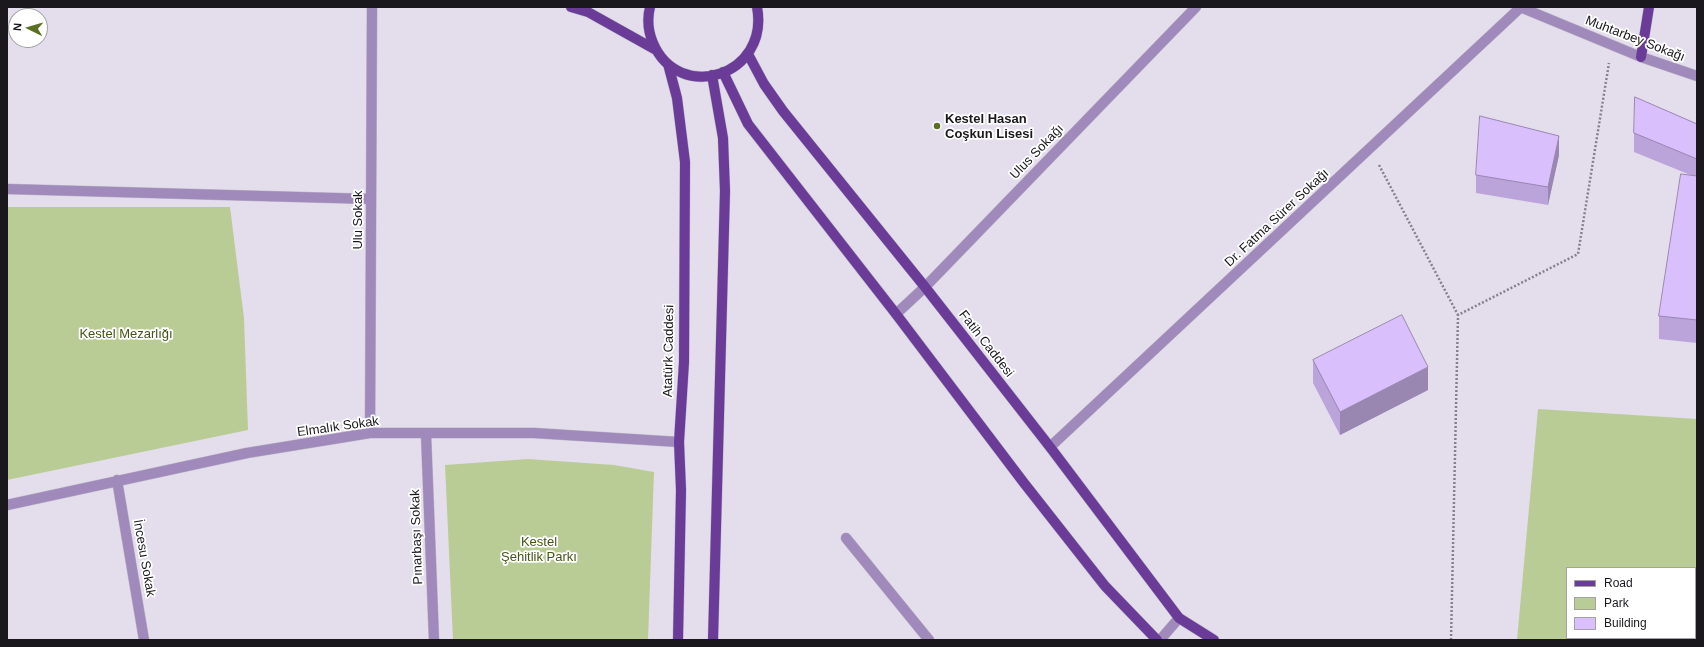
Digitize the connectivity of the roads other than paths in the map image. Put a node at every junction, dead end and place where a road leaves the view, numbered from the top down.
1 (372, 7) edge
2 (571, 7) edge
3 (650, 7) edge
4 (757, 7) edge
5 (1196, 7) edge
6 (1521, 7) edge
7 (1649, 7) edge
8 (656, 50) junction
9 (748, 54) junction
10 (1641, 57) junction
11 (668, 64) junction
12 (723, 72) junction
13 (712, 75) junction
14 (1697, 76) edge
15 (7, 189) edge
16 (371, 199) junction
17 (925, 288) junction
18 (896, 314) junction
19 (370, 433) junction
20 (426, 434) junction
21 (679, 442) junction
22 (1050, 447) junction
23 (117, 480) junction
24 (7, 505) edge
25 (846, 538) dead end
26 (1180, 618) junction
27 (144, 640) edge
28 (434, 640) edge
29 (678, 640) edge
30 (713, 640) edge
31 (929, 640) edge
32 (1157, 640) edge
33 (1160, 640) edge
34 (1214, 640) edge

1 - 16 street, Ulu Sokak
2 - 8 main road
3 - 8 main road
4 - 9 main road
5 - 17 street, Ulus Sokağı
6 - 10 street, Muhtarbey Sokağı
6 - 22 street, Dr. Fatma Sürer Sokağı
7 - 10 main road
8 - 11 main road
9 - 12 main road
9 - 17 main road, Fatih Caddesi
10 - 14 street, Muhtarbey Sokağı
11 - 13 main road
11 - 21 main road, Atatürk Caddesi
12 - 13 main road
12 - 18 main road
13 - 30 main road
15 - 16 street
16 - 19 street, Ulu Sokak
17 - 18 street, Ulus Sokağı
17 - 22 main road, Fatih Caddesi
18 - 32 main road
19 - 20 street, Elmalık Sokak
19 - 23 street, Elmalık Sokak
20 - 21 street, Elmalık Sokak
20 - 28 street, Pınarbaşı Sokak
21 - 29 main road, Atatürk Caddesi
22 - 26 main road, Fatih Caddesi
23 - 24 street, Elmalık Sokak
23 - 27 street, İncesu Sokak
25 - 31 street
26 - 33 street
26 - 34 main road, Fatih Caddesi

